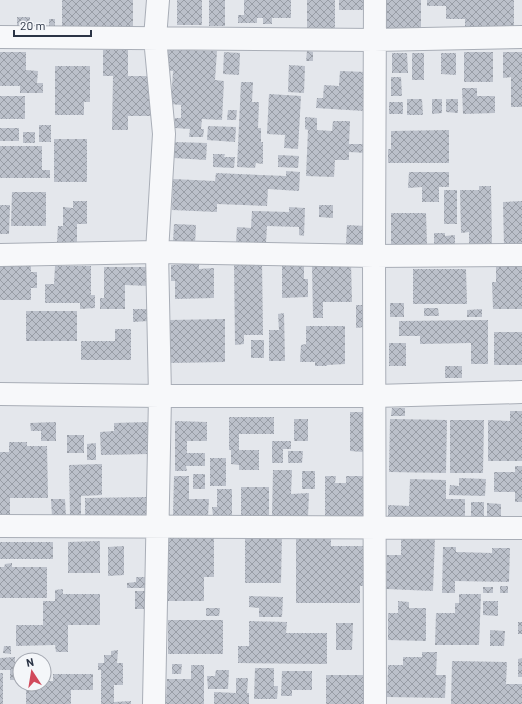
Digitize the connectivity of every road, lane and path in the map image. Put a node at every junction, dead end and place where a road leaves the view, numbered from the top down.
1 (158, 0) edge
2 (375, 0) edge
3 (0, 37) edge
4 (522, 37) edge
5 (156, 38) junction
6 (374, 40) junction
7 (158, 252) junction
8 (0, 254) edge
9 (522, 255) edge
10 (374, 256) junction
11 (522, 392) edge
12 (0, 394) edge
13 (160, 396) junction
14 (375, 396) junction
15 (0, 526) edge
16 (158, 527) junction
17 (375, 527) junction
18 (522, 528) edge
19 (154, 704) edge
20 (375, 704) edge

1 - 5 street
2 - 6 street
3 - 5 street
4 - 6 street
5 - 6 street
5 - 7 street
6 - 10 street
7 - 8 street
7 - 10 street
7 - 13 street
9 - 10 street
10 - 14 street
11 - 14 street
12 - 13 street
13 - 14 street
13 - 16 street
14 - 17 street
15 - 16 street
16 - 17 street
16 - 19 street
17 - 18 street
17 - 20 street

